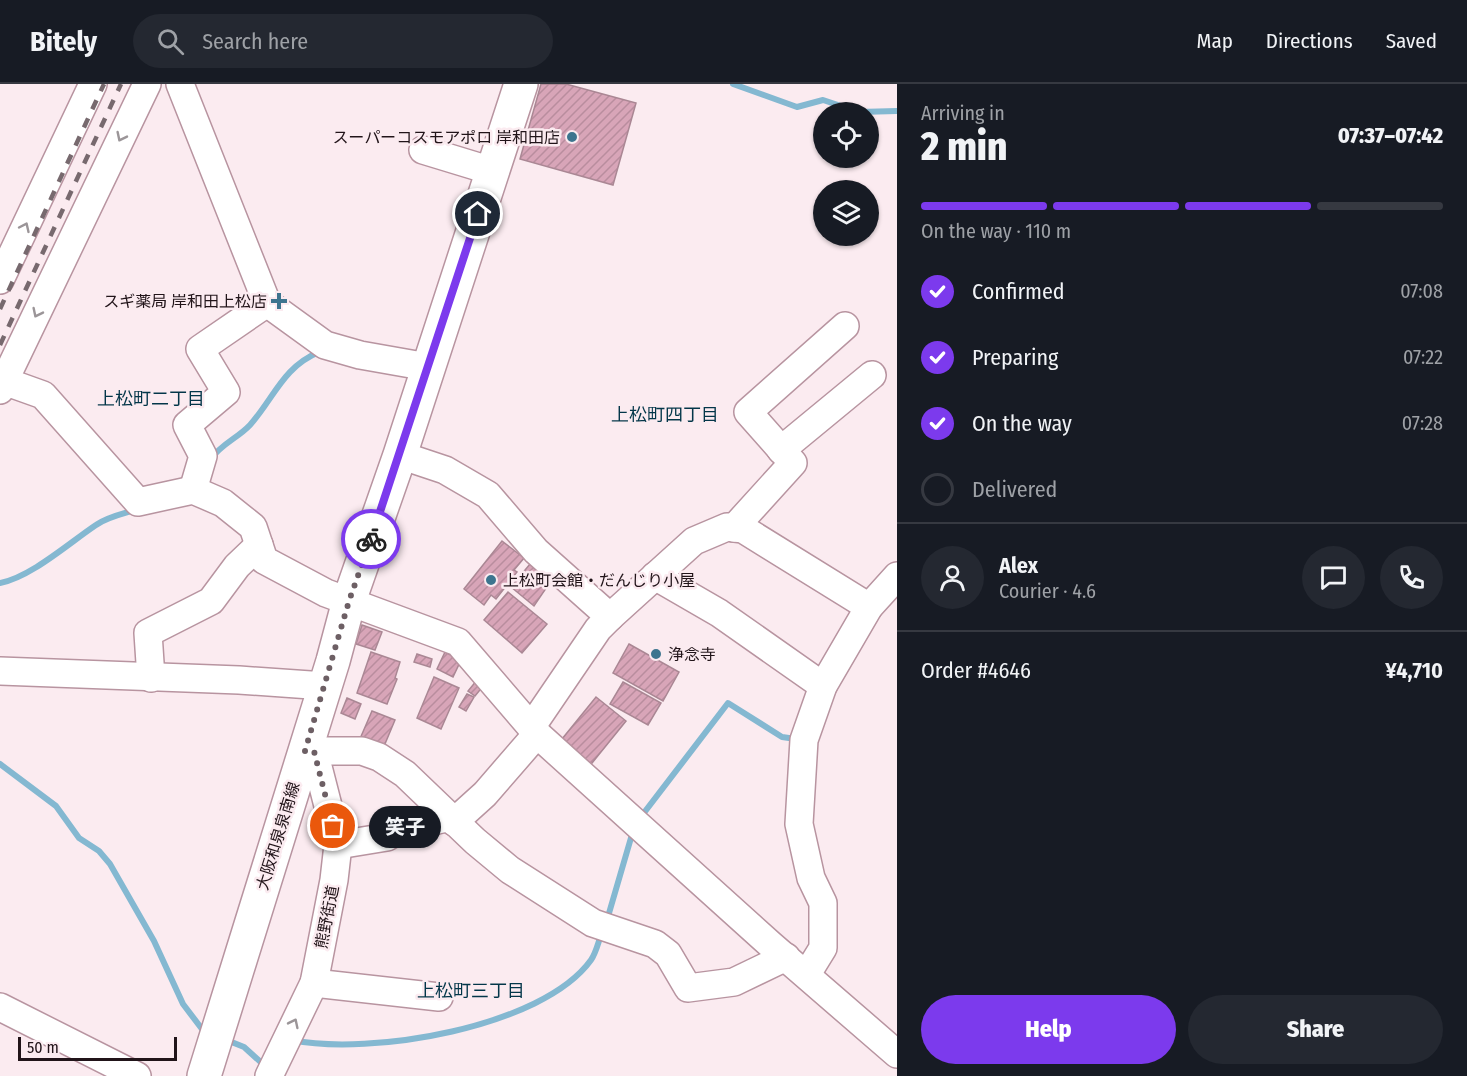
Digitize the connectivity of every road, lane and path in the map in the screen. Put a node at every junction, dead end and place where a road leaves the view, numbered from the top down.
1 (93, 84) edge
2 (147, 84) edge
3 (180, 84) edge
4 (521, 84) edge
5 (423, 150) dead end
6 (492, 171) junction
7 (0, 280) edge
8 (267, 303) junction
9 (845, 326) dead end
10 (428, 367) junction
11 (872, 375) dead end
12 (2, 386) edge
13 (781, 450) junction
14 (400, 455) junction
15 (193, 490) junction
16 (734, 528) junction
17 (259, 545) junction
18 (655, 576) junction
19 (897, 576) edge
20 (349, 601) junction
21 (869, 607) junction
22 (610, 617) junction
23 (0, 671) edge
24 (151, 678) junction
25 (325, 686) junction
26 (823, 686) junction
27 (534, 730) junction
28 (309, 751) junction
29 (452, 819) junction
30 (338, 845) junction
31 (786, 957) junction
32 (807, 975) junction
33 (314, 983) junction
34 (439, 997) dead end
35 (0, 1007) edge
36 (897, 1054) edge
37 (137, 1076) edge
38 (204, 1076) edge
39 (269, 1076) edge

7 -> 1 street
2 -> 12 street
3 - 8 street
4 - 6 main road, 大阪和泉泉南線
5 - 6 street
6 - 10 main road, 大阪和泉泉南線
8 - 10 street
8 - 15 street
9 - 13 street
10 - 14 main road, 大阪和泉泉南線
11 - 13 street
12 - 15 street
13 - 16 street
14 - 20 main road, 大阪和泉泉南線
14 - 22 street
15 - 17 street
16 - 18 street
16 - 21 street
17 - 20 street
17 - 24 street
18 - 22 street
18 - 26 street
19 - 21 street
20 - 25 main road, 大阪和泉泉南線
20 - 27 street
21 - 26 street
22 - 27 street
23 - 24 street
24 - 25 street
25 - 28 main road, 大阪和泉泉南線
26 - 32 street
27 - 29 street
27 - 31 street
28 - 29 street
28 - 30 street, 熊野街道
28 - 38 main road, 大阪和泉泉南線
29 - 30 street
29 - 31 street
30 - 33 street, 熊野街道
31 - 32 street
32 - 36 street
33 - 34 street
39 -> 33 street, 熊野街道
35 - 37 street

